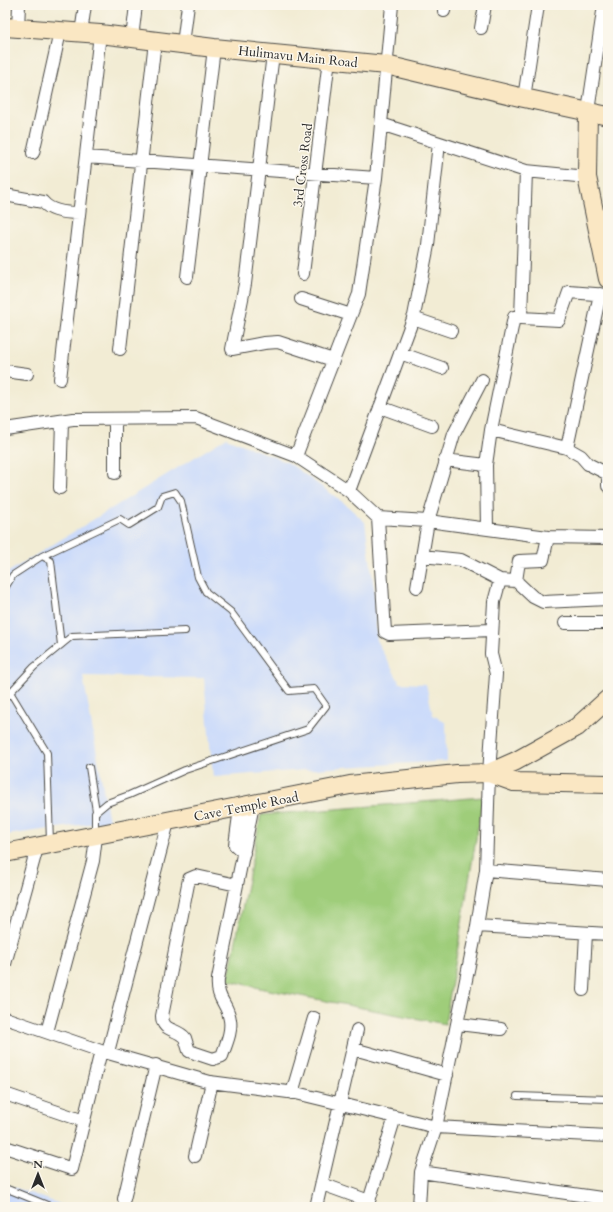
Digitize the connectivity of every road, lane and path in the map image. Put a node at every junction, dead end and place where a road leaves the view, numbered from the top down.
1 (19, 5) edge
2 (85, 5) edge
3 (136, 5) edge
4 (188, 5) edge
5 (392, 5) edge
6 (485, 5) edge
7 (538, 5) edge
8 (604, 5) edge
9 (12, 28) edge
10 (481, 28) dead end
11 (60, 32) junction
12 (81, 33) junction
13 (100, 34) junction
14 (132, 38) junction
15 (155, 41) junction
16 (183, 44) junction
17 (214, 48) junction
18 (273, 54) junction
19 (329, 59) junction
20 (386, 65) junction
21 (524, 98) junction
22 (588, 111) junction
23 (608, 116) edge
24 (381, 124) junction
25 (439, 143) junction
26 (33, 153) dead end
27 (86, 156) junction
28 (142, 161) junction
29 (201, 166) junction
30 (258, 170) junction
31 (526, 171) junction
32 (315, 175) junction
33 (587, 177) junction
34 (376, 178) junction
35 (5, 194) edge
36 (79, 214) junction
37 (303, 274) dead end
38 (187, 277) dead end
39 (605, 290) edge
40 (301, 299) dead end
41 (351, 315) junction
42 (413, 318) junction
43 (521, 318) junction
44 (451, 332) dead end
45 (120, 349) dead end
46 (400, 353) junction
47 (333, 360) junction
48 (442, 368) dead end
49 (5, 371) edge
50 (27, 374) dead end
51 (60, 379) dead end
52 (482, 380) dead end
53 (380, 407) junction
54 (115, 419) junction
55 (62, 421) junction
56 (432, 426) dead end
57 (5, 429) edge
58 (491, 430) junction
59 (567, 448) junction
60 (296, 456) junction
61 (445, 460) junction
62 (486, 466) junction
63 (115, 473) dead end
64 (608, 486) edge
65 (60, 488) dead end
66 (349, 491) junction
67 (378, 518) junction
68 (428, 521) junction
69 (487, 528) junction
70 (548, 537) junction
71 (608, 538) edge
72 (42, 556) junction
73 (422, 556) junction
74 (500, 580) junction
75 (516, 582) junction
76 (417, 587) dead end
77 (5, 588) edge
78 (608, 599) edge
79 (565, 623) dead end
80 (608, 623) edge
81 (492, 630) junction
82 (185, 631) dead end
83 (61, 645) junction
84 (10, 692) junction
85 (5, 698) edge
86 (608, 700) edge
87 (89, 767) dead end
88 (489, 773) junction
89 (608, 784) edge
90 (246, 806) junction
91 (96, 811) junction
92 (168, 822) junction
93 (96, 837) junction
94 (44, 847) junction
95 (5, 853) edge
96 (486, 870) junction
97 (608, 880) edge
98 (237, 885) junction
99 (477, 926) junction
100 (586, 933) junction
101 (608, 934) edge
102 (5, 964) edge
103 (583, 990) dead end
104 (5, 1018) edge
105 (314, 1018) dead end
106 (458, 1024) junction
107 (500, 1029) dead end
108 (356, 1030) dead end
109 (47, 1032) junction
110 (354, 1049) junction
111 (105, 1052) junction
112 (156, 1065) junction
113 (447, 1075) junction
114 (212, 1082) junction
115 (292, 1092) junction
116 (5, 1094) edge
117 (517, 1096) dead end
118 (608, 1099) edge
119 (341, 1105) junction
120 (394, 1117) junction
121 (84, 1121) junction
122 (436, 1127) junction
123 (608, 1136) edge
124 (5, 1147) edge
125 (195, 1156) dead end
126 (421, 1172) junction
127 (322, 1184) junction
128 (5, 1188) edge
129 (124, 1199) dead end
130 (608, 1199) edge
131 (357, 1202) edge
132 (52, 1207) edge
133 (316, 1207) edge
134 (419, 1207) edge

1 - 9 street
2 - 12 street
3 - 14 street
4 - 16 street
5 - 20 street
6 - 10 street
7 - 21 street
8 - 22 street
9 - 11 street, Hulimavu Main Road
11 - 12 street, Hulimavu Main Road
11 - 26 street
12 - 13 street, Hulimavu Main Road
13 - 14 street, Hulimavu Main Road
13 - 27 street
14 - 15 street, Hulimavu Main Road
15 - 16 street, Hulimavu Main Road
15 - 28 street
16 - 17 street, Hulimavu Main Road
17 - 18 street, Hulimavu Main Road
17 - 29 street
18 - 19 street, Hulimavu Main Road
18 - 30 street
19 - 20 street, Hulimavu Main Road
19 - 32 street, 3rd Cross Road
20 - 21 street, Hulimavu Main Road
20 - 24 street
21 - 22 street, Hulimavu Main Road
22 - 23 street, Hulimavu Main Road
22 - 33 street
24 - 25 street
24 - 34 street
25 - 31 street
25 - 42 street
27 - 28 street
27 - 36 street
28 - 29 street
28 - 45 street
29 - 30 street
29 - 38 street
30 - 32 street
30 - 47 street
31 - 33 street
31 - 43 street
32 - 34 street
32 - 37 street, 3rd Cross Road
33 - 39 street
34 - 41 street
35 - 36 street
36 - 51 street
39 - 43 street
39 - 59 street
40 - 41 street
41 - 47 street
42 - 44 street
42 - 46 street
43 - 58 street
46 - 48 street
46 - 53 street
47 - 60 street
49 - 50 street
52 - 61 street
53 - 56 street
53 - 66 street
54 - 55 street
54 - 60 street
54 - 63 street
55 - 57 street
55 - 65 street
58 - 59 street
58 - 62 street
59 - 64 street
60 - 66 street
61 - 62 street
61 - 68 street
62 - 69 street
66 - 67 street
67 - 68 street
67 - 81 street
68 - 69 street
68 - 73 street
69 - 70 street
70 - 71 street
70 - 75 street
72 - 77 lane
72 - 83 lane
72 - 91 lane
73 - 74 street
73 - 76 street
74 - 75 street
74 - 81 street
75 - 78 street
79 - 80 street
81 - 88 street
82 - 83 lane
83 - 84 lane
84 - 85 lane
84 - 94 lane
86 - 88 street, Cave Temple Road
87 - 91 lane
88 - 89 street, Cave Temple Road
88 - 90 street, Cave Temple Road
88 - 96 street
90 - 92 street, Cave Temple Road
90 - 98 street
91 - 93 lane
92 - 93 street, Cave Temple Road
92 - 111 street
93 - 94 street, Cave Temple Road
93 - 109 street
94 - 95 street, Cave Temple Road
94 - 102 street
96 - 97 street
96 - 99 street
98 - 98 street
99 - 100 street
99 - 106 street
100 - 101 street
100 - 103 street
104 - 109 street
105 - 115 street
106 - 107 street
106 - 113 street
108 - 110 street
109 - 111 street
110 - 113 street
110 - 119 street
111 - 112 street
111 - 121 street
112 - 114 street
112 - 129 street
113 - 122 street
114 - 115 street
114 - 125 street
115 - 119 street
116 - 121 street
117 - 118 lane
119 - 120 street
119 - 127 street
120 - 122 street
120 - 131 street
121 - 124 street
122 - 123 street
122 - 126 street
126 - 130 street
126 - 134 street
127 - 131 street
127 - 133 street
128 - 132 lane

